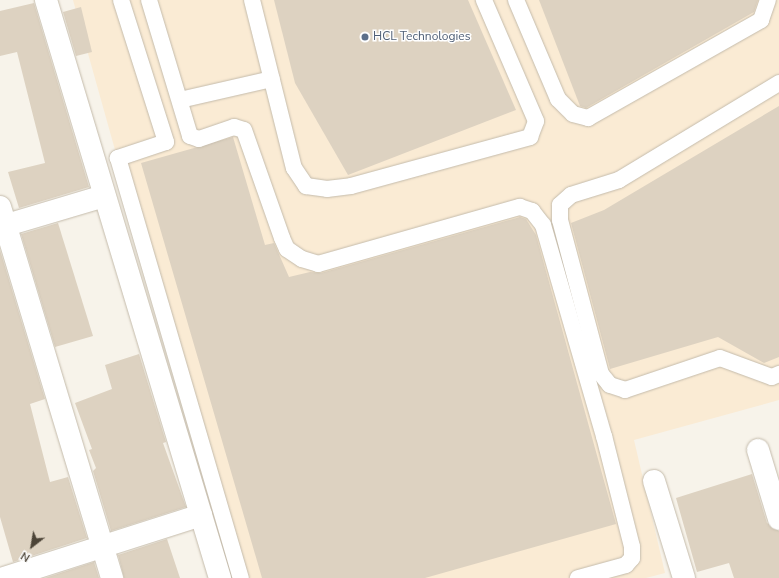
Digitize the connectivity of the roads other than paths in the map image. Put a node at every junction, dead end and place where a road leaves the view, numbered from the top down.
1 (46, 0) edge
2 (121, 0) edge
3 (149, 0) edge
4 (252, 0) edge
5 (484, 0) edge
6 (516, 0) edge
7 (768, 0) edge
8 (272, 79) junction
9 (779, 83) edge
10 (180, 100) junction
11 (104, 196) junction
12 (2, 220) edge
13 (779, 374) edge
14 (758, 450) dead end
15 (654, 481) dead end
16 (201, 515) junction
17 (779, 519) edge
18 (103, 547) junction
19 (0, 573) edge
20 (3, 578) edge
21 (112, 578) edge
22 (220, 578) edge
23 (241, 578) edge
24 (578, 578) edge
25 (684, 578) edge

1 - 11 street
2 - 23 lane
3 - 10 lane
4 - 8 lane
5 - 8 lane
6 - 7 lane
8 - 10 lane
9 - 13 lane
10 - 24 lane
11 - 12 street
11 - 16 street
12 - 18 street
14 - 17 street
15 - 25 street
16 - 18 street
16 - 22 street
18 - 20 street
18 - 21 street
19 - 20 street

